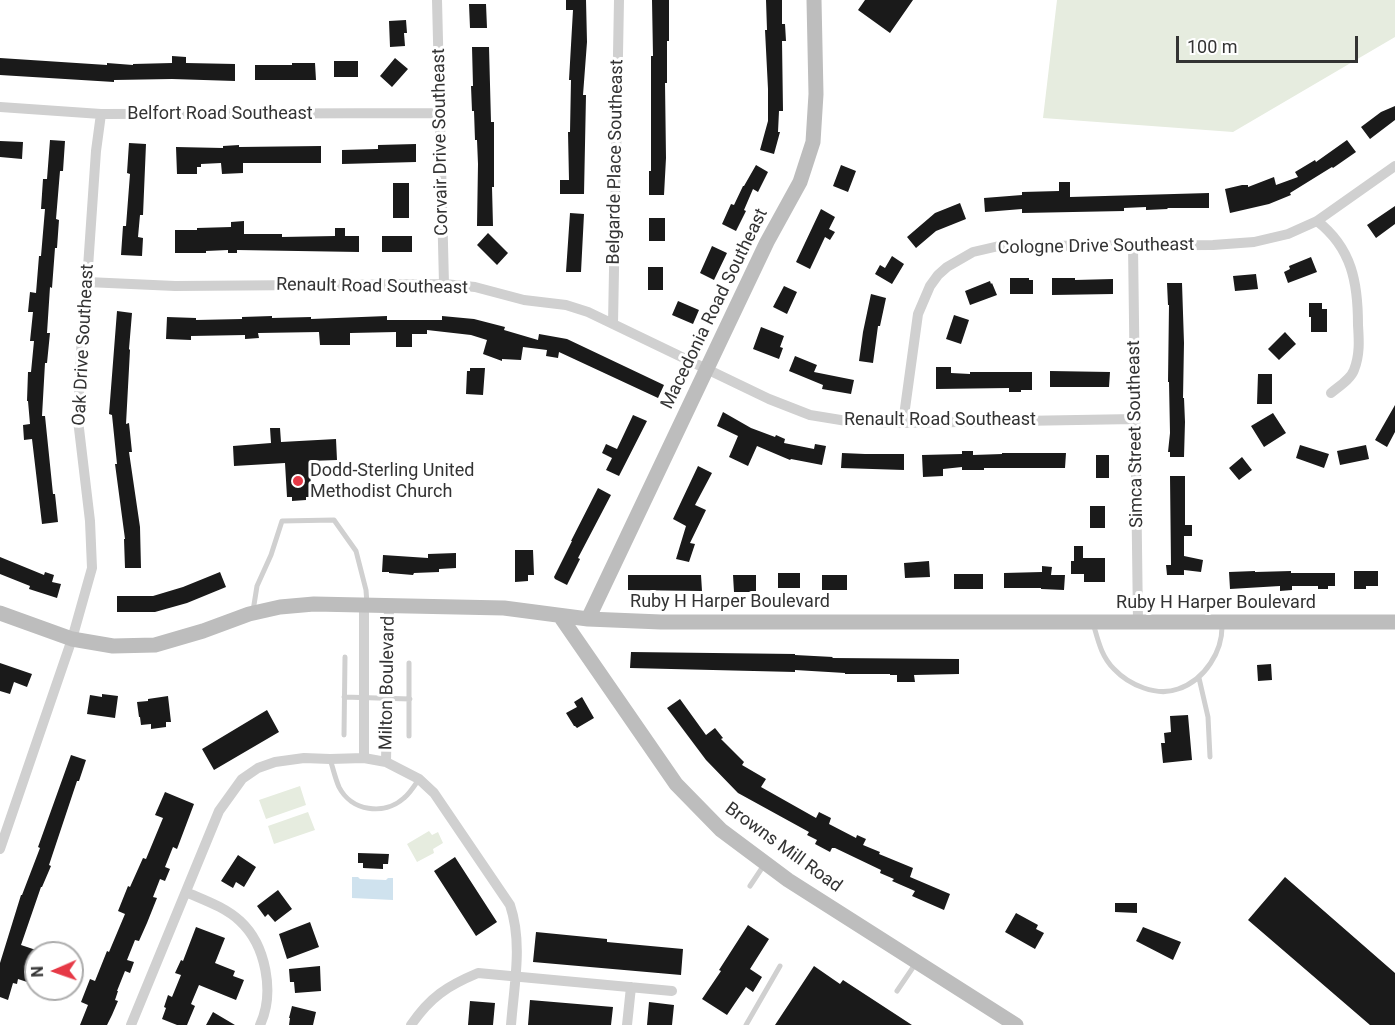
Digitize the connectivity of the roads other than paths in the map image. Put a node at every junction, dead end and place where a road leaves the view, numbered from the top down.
1 (437, 0) edge
2 (619, 0) edge
3 (814, 0) edge
4 (0, 107) edge
5 (440, 113) junction
6 (100, 114) junction
7 (1395, 166) edge
8 (1317, 221) junction
9 (1133, 245) junction
10 (87, 282) junction
11 (444, 284) junction
12 (613, 324) junction
13 (708, 370) junction
14 (1331, 393) dead end
15 (1135, 419) junction
16 (903, 423) junction
17 (366, 605) junction
18 (389, 605) junction
19 (0, 613) edge
20 (252, 613) junction
21 (560, 616) junction
22 (588, 619) junction
23 (1093, 622) junction
24 (1138, 622) junction
25 (1222, 622) junction
26 (1395, 622) edge
27 (72, 639) junction
28 (345, 657) dead end
29 (409, 663) dead end
30 (1199, 678) junction
31 (345, 697) junction
32 (364, 697) junction
33 (387, 699) junction
34 (410, 699) junction
35 (344, 735) dead end
36 (409, 736) dead end
37 (1210, 757) dead end
38 (364, 758) junction
39 (330, 759) junction
40 (386, 762) junction
41 (419, 779) junction
42 (0, 849) edge
43 (765, 862) junction
44 (750, 886) dead end
45 (186, 892) junction
46 (916, 962) junction
47 (780, 966) dead end
48 (515, 976) junction
49 (631, 987) junction
50 (672, 991) dead end
51 (897, 991) dead end
52 (131, 1025) edge
53 (260, 1025) edge
54 (411, 1025) edge
55 (511, 1025) edge
56 (627, 1025) edge
57 (746, 1025) edge
58 (1016, 1025) edge

1 - 5 street, Corvair Drive Southeast
2 - 12 street, Belgarde Place Southeast
3 - 13 street, Macedonia Road Southeast
4 - 6 street, Belfort Road Southeast
5 - 6 street, Belfort Road Southeast
5 - 11 street, Corvair Drive Southeast
6 - 10 street, Oak Drive Southeast
7 - 8 street, Cologne Drive Southeast
8 - 9 street, Cologne Drive Southeast
8 - 14 street
9 - 15 street, Simca Street Southeast
9 - 16 street, Cologne Drive Southeast
10 - 11 street, Renault Road Southeast
10 - 27 street, Oak Drive Southeast
11 - 12 street, Renault Road Southeast
12 - 13 street, Renault Road Southeast
13 - 16 street, Renault Road Southeast
13 - 22 street, Macedonia Road Southeast
15 - 16 street, Renault Road Southeast
15 - 24 street, Simca Street Southeast
17 - 18 street, Ruby H Harper Boulevard
17 - 20 street, Ruby H Harper Boulevard
17 - 20 lane
17 - 32 street, Milton Boulevard
18 - 21 street, Ruby H Harper Boulevard
18 - 33 street, Milton Boulevard
19 - 27 street
20 - 27 street, Ruby H Harper Boulevard
21 - 22 street, Ruby H Harper Boulevard
21 - 43 street, Browns Mill Road
22 - 23 street, Ruby H Harper Boulevard
23 - 24 street, Ruby H Harper Boulevard
23 - 30 lane
24 - 25 street, Ruby H Harper Boulevard
25 - 26 street, Ruby H Harper Boulevard
25 - 30 lane
27 - 42 street, Oak Drive Southeast
28 - 31 lane
29 - 34 lane
30 - 37 lane
31 - 32 lane
31 - 35 lane
32 - 33 lane
32 - 38 street, Milton Boulevard
33 - 34 lane
33 - 40 street, Milton Boulevard
34 - 36 lane
38 - 39 street
38 - 40 street
39 - 41 lane
39 - 45 street
40 - 41 street
41 - 48 street
43 - 44 lane
43 - 46 street, Browns Mill Road
45 - 52 street
45 - 53 street
46 - 51 lane
46 - 58 street, Browns Mill Road
47 - 57 lane
48 - 49 street
48 - 54 street
48 - 55 street
49 - 50 street
49 - 56 street

